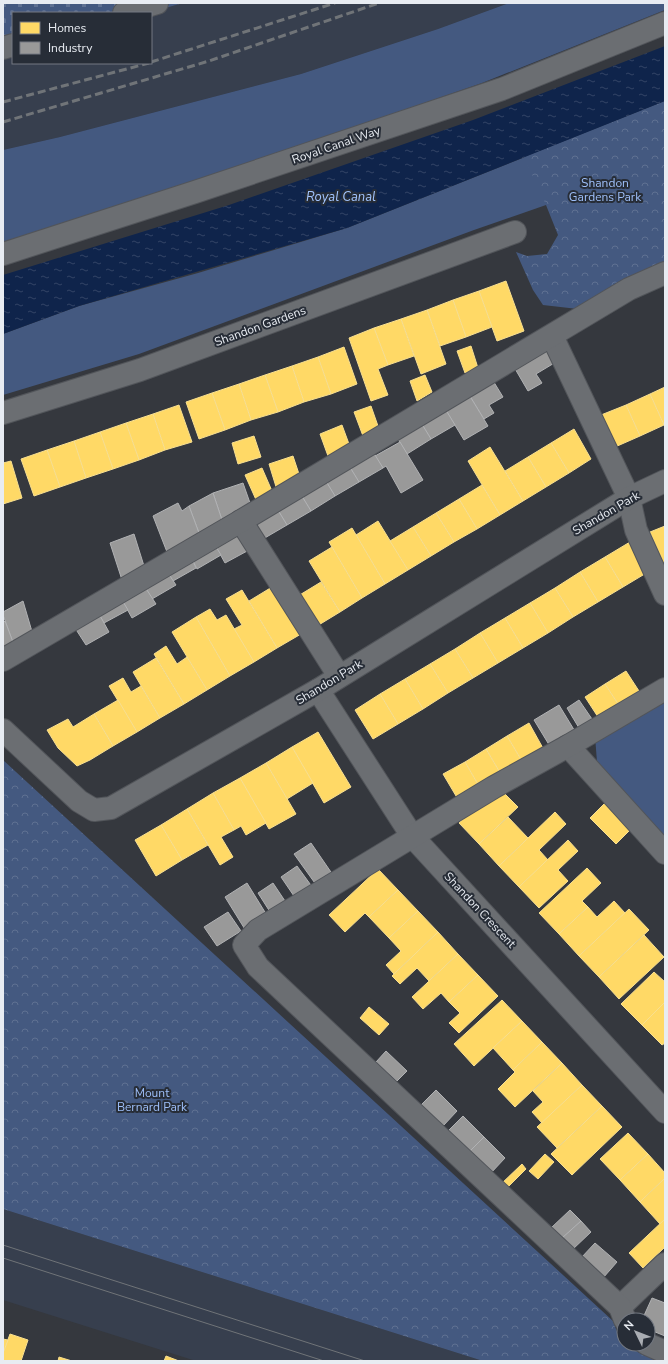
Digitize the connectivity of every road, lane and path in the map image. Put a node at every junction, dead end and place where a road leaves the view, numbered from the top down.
1 (157, 3) edge
2 (127, 12) edge
3 (665, 23) edge
4 (515, 232) dead end
5 (3, 254) edge
6 (665, 273) edge
7 (552, 336) junction
8 (3, 413) edge
9 (665, 482) edge
10 (629, 498) junction
11 (241, 521) junction
12 (665, 594) edge
13 (3, 660) edge
14 (339, 676) junction
15 (665, 689) edge
16 (318, 690) junction
17 (3, 730) edge
18 (568, 746) junction
19 (412, 836) junction
20 (665, 853) edge
21 (665, 1112) edge
22 (665, 1264) edge
23 (620, 1312) edge
24 (624, 1312) edge

1 - 2 street
3 - 5 street, Royal Canal Way
4 - 8 street, Shandon Gardens
6 - 7 street
7 - 10 street
7 - 11 street
9 - 10 street, Shandon Park
10 - 12 street
10 - 14 street, Shandon Park
11 - 13 street
11 - 14 street
14 - 16 street, Shandon Park
15 - 18 street
16 - 17 street, Shandon Park
16 - 19 street, Shandon Crescent
18 - 19 street
18 - 20 street
19 - 21 street, Shandon Crescent
19 - 23 street
22 - 24 street

